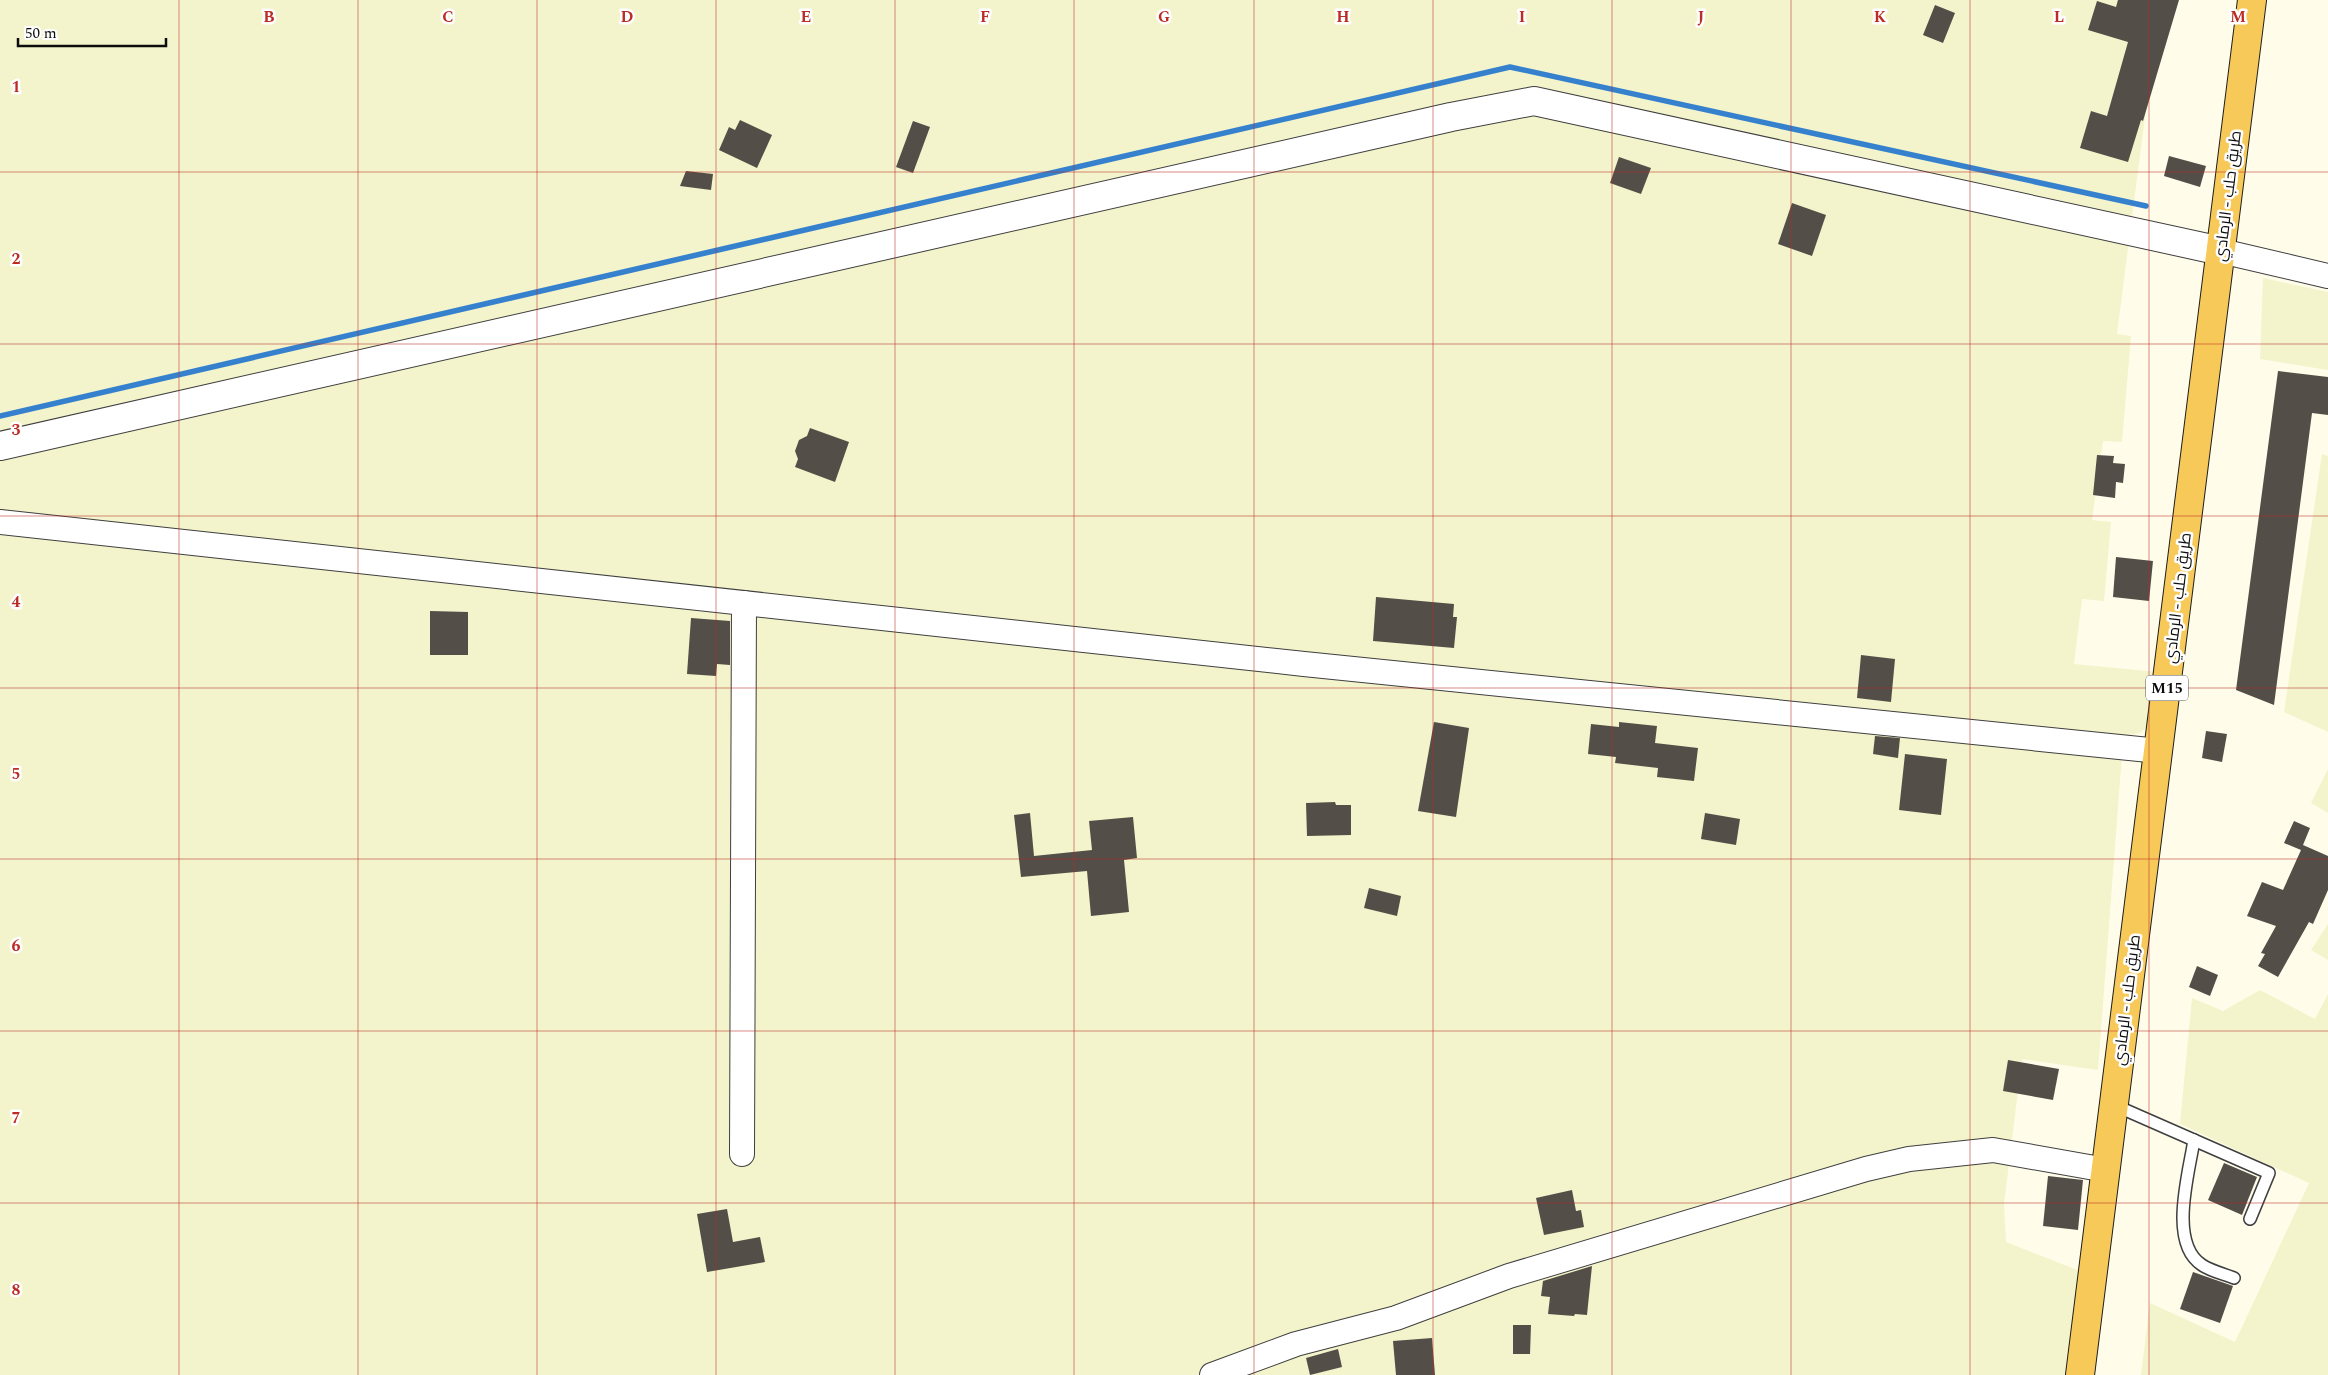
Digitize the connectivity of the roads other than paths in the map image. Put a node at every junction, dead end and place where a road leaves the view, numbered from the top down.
1 (2252, 0) edge
2 (2221, 251) junction
3 (2328, 276) edge
4 (0, 446) edge
5 (0, 522) edge
6 (744, 603) junction
7 (2159, 751) junction
8 (2114, 1105) junction
9 (2194, 1140) junction
10 (742, 1154) dead end
11 (2106, 1170) junction
12 (2250, 1219) dead end
13 (2234, 1278) dead end
14 (1212, 1375) edge
15 (2080, 1375) edge

1 - 2 highway, طريق حلب - الرمادي / M15
2 - 3 street
2 - 4 street
2 - 7 highway, طريق حلب - الرمادي / M15
5 - 6 street
6 - 7 street
6 - 10 street
7 - 8 highway, طريق حلب - الرمادي / M15
8 - 9 lane
8 - 11 highway, طريق حلب - الرمادي / M15
9 - 12 lane
9 - 13 lane
11 - 14 street
11 - 15 highway, طريق حلب - الرمادي / M15

